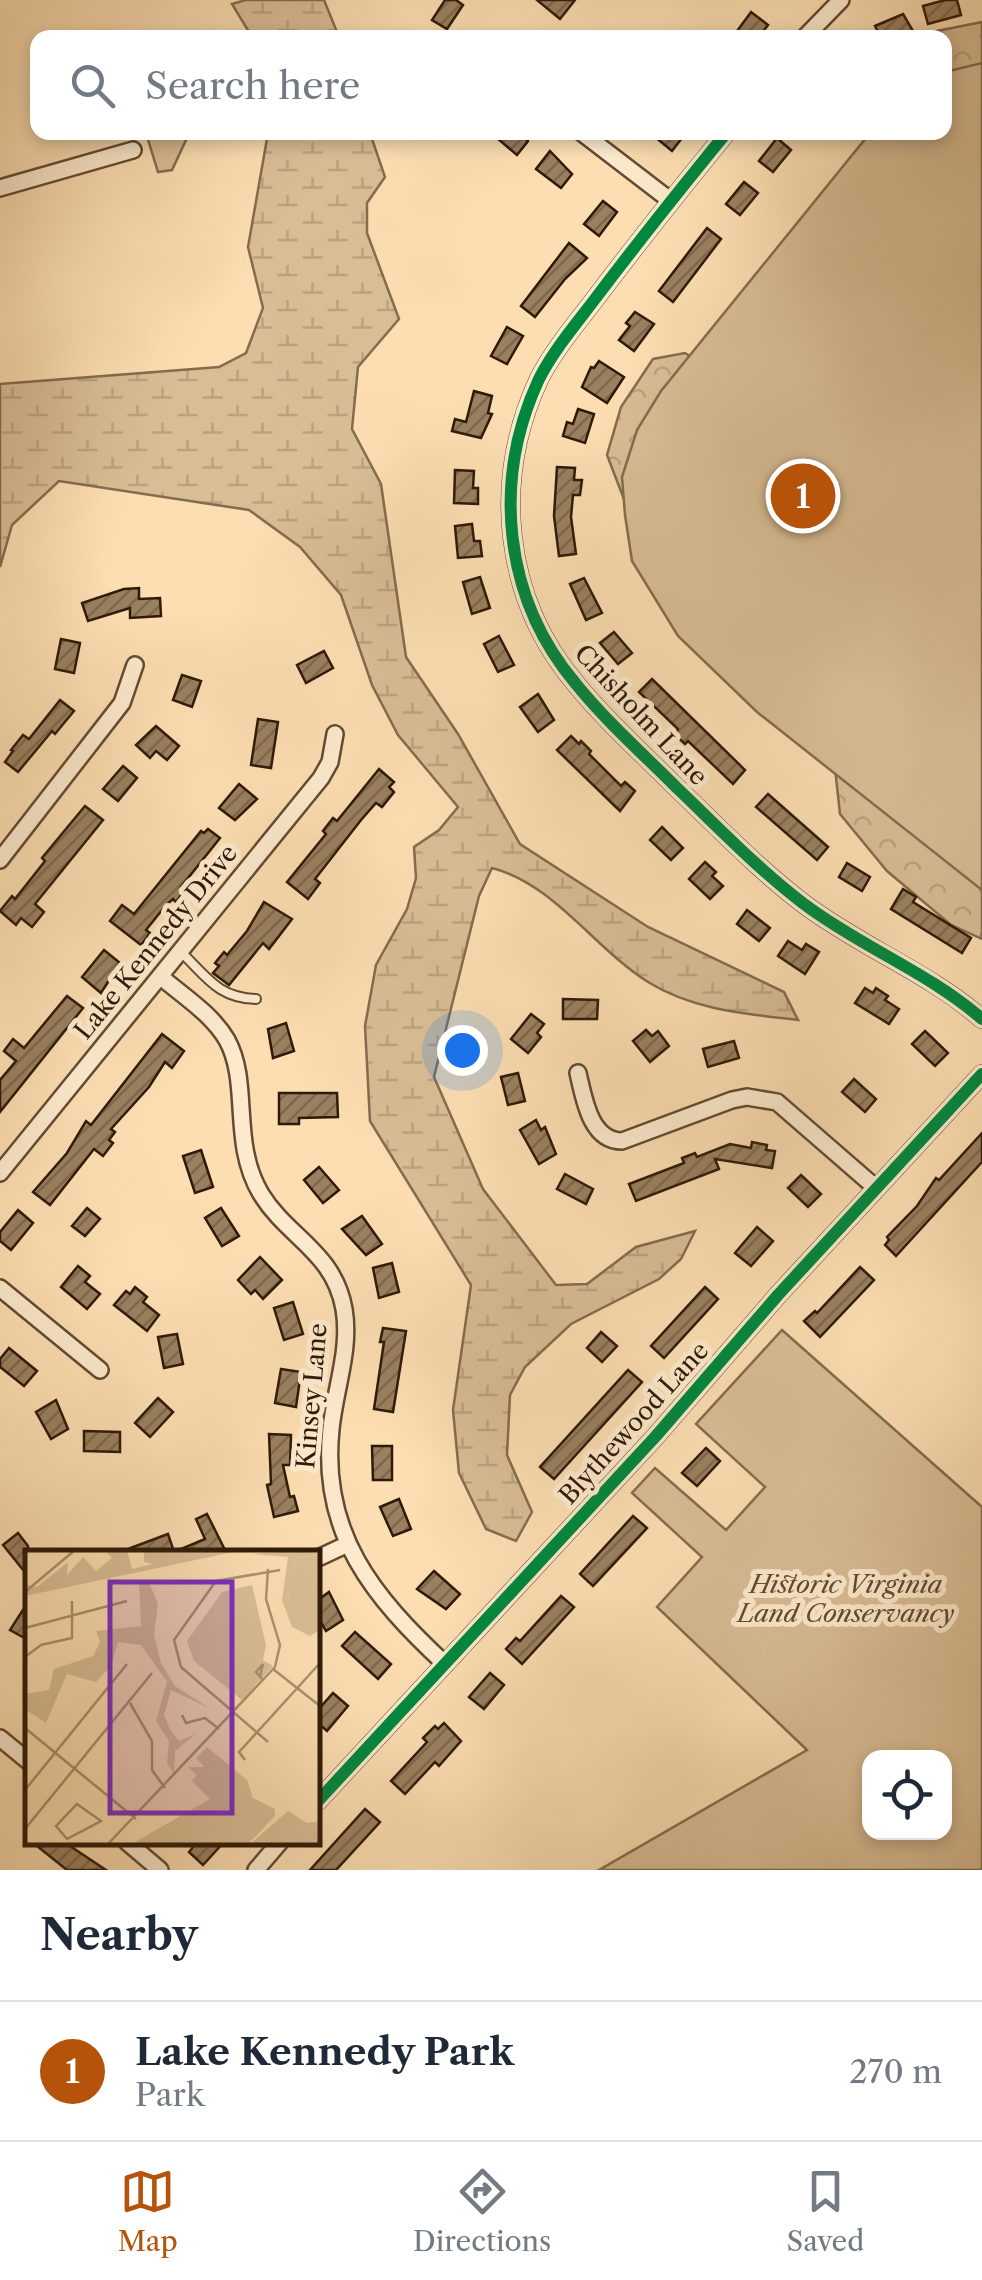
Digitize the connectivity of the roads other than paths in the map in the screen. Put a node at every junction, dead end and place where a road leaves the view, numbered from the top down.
1 (841, 0) edge
2 (812, 30) edge
3 (591, 140) edge
4 (721, 140) edge
5 (133, 150) dead end
6 (0, 188) edge
7 (671, 202) junction
8 (135, 665) dead end
9 (335, 734) dead end
10 (0, 860) edge
11 (181, 952) junction
12 (161, 978) junction
13 (256, 999) dead end
14 (982, 1019) edge
15 (578, 1073) dead end
16 (982, 1074) edge
17 (0, 1173) edge
18 (876, 1188) junction
19 (0, 1288) edge
20 (100, 1370) dead end
21 (348, 1544) junction
22 (320, 1557) edge
23 (445, 1664) junction
24 (0, 1738) edge
25 (25, 1759) edge
26 (320, 1799) edge
27 (131, 1845) edge
28 (277, 1845) edge
29 (160, 1870) edge
30 (256, 1870) edge

1 - 2 street
3 - 7 street
4 - 7 street, Chisholm Lane
5 - 6 street
7 - 14 street, Chisholm Lane
8 - 10 street
9 - 11 street, Lake Kennedy Drive
11 - 12 street, Lake Kennedy Drive
11 - 13 lane
12 - 17 street, Lake Kennedy Drive
12 - 21 street, Kinsey Lane
15 - 18 street
16 - 18 street, Blythewood Lane
18 - 23 street, Blythewood Lane
19 - 20 street
21 - 22 street
21 - 23 street, Kinsey Lane
23 - 26 street, Blythewood Lane
24 - 25 street
27 - 29 street
28 - 30 street

